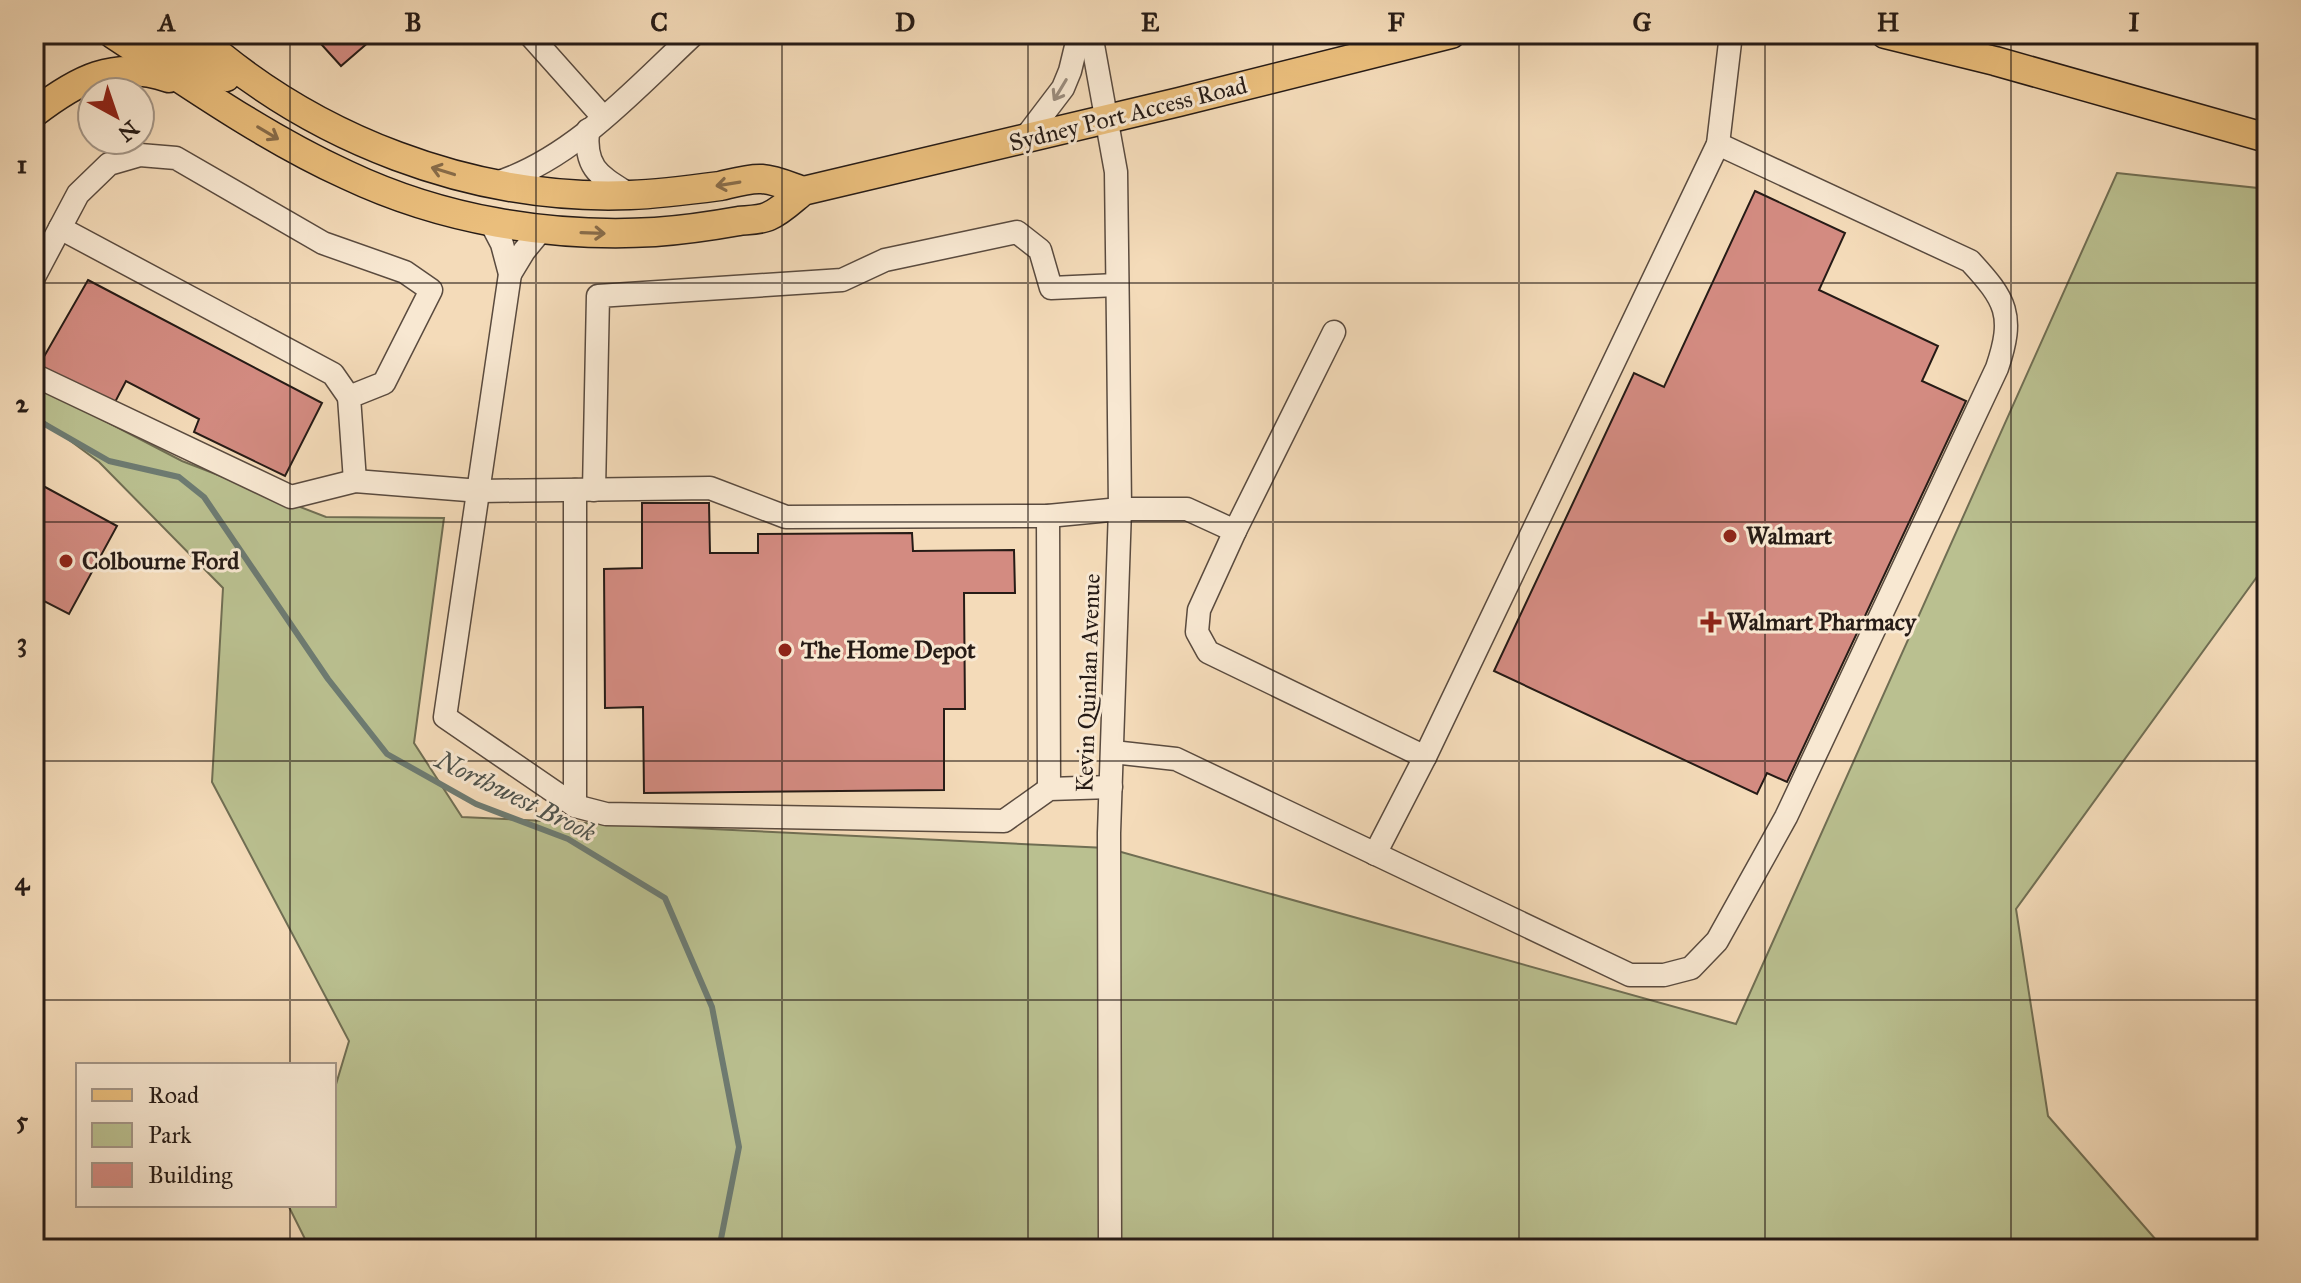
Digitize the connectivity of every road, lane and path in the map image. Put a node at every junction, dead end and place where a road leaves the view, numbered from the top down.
1 (113, 34) edge
2 (152, 34) edge
3 (195, 34) edge
4 (219, 34) edge
5 (529, 34) edge
6 (694, 34) edge
7 (1079, 34) edge
8 (1091, 34) edge
9 (1451, 34) edge
10 (1731, 34) edge
11 (1885, 34) edge
12 (201, 92) junction
13 (34, 113) edge
14 (1107, 119) junction
15 (596, 124) junction
16 (1025, 138) junction
17 (2267, 138) edge
18 (1718, 144) junction
19 (394, 154) junction
20 (493, 184) junction
21 (803, 191) junction
22 (630, 195) junction
23 (490, 221) junction
24 (60, 228) junction
25 (542, 229) junction
26 (510, 274) junction
27 (34, 277) edge
28 (1117, 285) junction
29 (1334, 332) dead end
30 (34, 375) edge
31 (349, 397) junction
32 (355, 481) junction
33 (584, 490) junction
34 (480, 491) junction
35 (1120, 509) junction
36 (1048, 516) junction
37 (1235, 531) junction
38 (1113, 752) junction
39 (1425, 757) junction
40 (1111, 787) junction
41 (1049, 789) junction
42 (575, 806) junction
43 (1375, 854) junction
44 (1110, 1249) edge

1 - 12 main road, Sydney Port Access Road
2 - 19 main road
3 - 19 main road, Sydney Port Access Road
4 - 19 main road
5 - 15 street
6 - 15 street
7 -> 16 street
8 - 14 street, Kevin Quinlan Avenue
9 - 14 main road, Sydney Port Access Road
10 - 18 street
11 - 17 main road
12 - 13 main road
12 -> 23 main road, Sydney Port Access Road
14 - 16 main road, Sydney Port Access Road
14 - 28 street, Kevin Quinlan Avenue
15 - 20 street
15 - 22 street
16 - 21 main road, Sydney Port Access Road
18 - 39 street
18 - 43 street
20 -> 19 main road, Sydney Port Access Road
20 - 22 main road, Sydney Port Access Road
21 -> 22 main road, Sydney Port Access Road
25 -> 21 main road, Sydney Port Access Road
23 - 25 main road, Sydney Port Access Road
23 - 26 street
24 - 27 street
24 - 31 street
24 - 31 street
25 - 26 street
26 - 34 street
28 - 33 street
28 - 35 street, Kevin Quinlan Avenue
29 - 37 street
30 - 32 street
31 - 32 street
32 - 34 street
33 - 34 street
33 - 36 street
33 - 42 street
34 - 42 street
35 - 36 street
35 - 37 street
35 - 38 street, Kevin Quinlan Avenue
36 - 41 street
37 - 39 street
38 - 40 street, Kevin Quinlan Avenue
38 - 43 street
39 - 43 street
40 - 41 street
40 - 44 street, Kevin Quinlan Avenue
41 - 42 street

